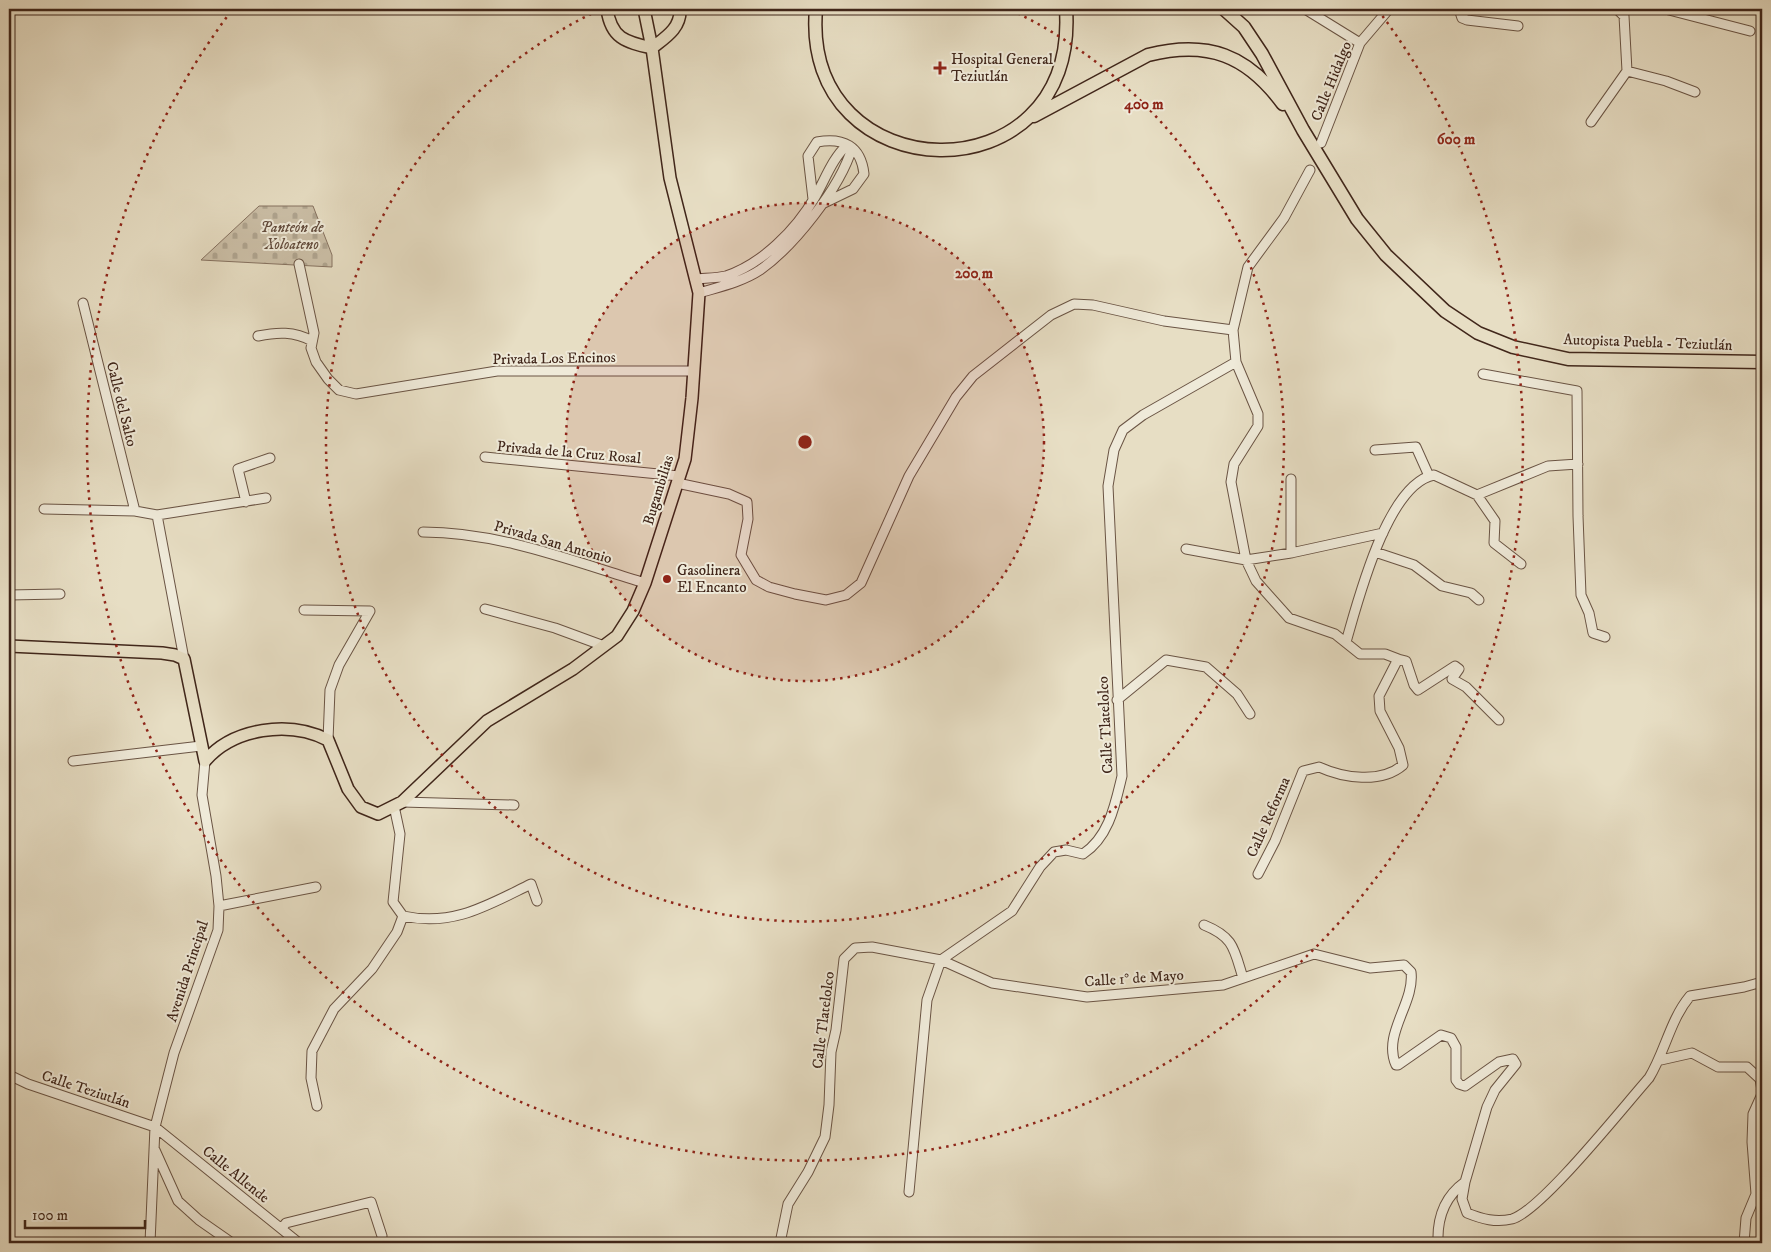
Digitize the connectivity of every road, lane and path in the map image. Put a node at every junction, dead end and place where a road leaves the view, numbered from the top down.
1 (607, 9) edge
2 (644, 9) edge
3 (680, 9) edge
4 (816, 9) edge
5 (1066, 9) edge
6 (1224, 9) edge
7 (1306, 9) edge
8 (1389, 9) edge
9 (1459, 9) edge
10 (1617, 9) edge
11 (1665, 9) edge
12 (1518, 26) dead end
13 (1750, 31) dead end
14 (1360, 43) junction
15 (652, 48) junction
16 (1627, 71) junction
17 (1695, 92) dead end
18 (1591, 122) dead end
19 (1022, 123) junction
20 (1303, 130) junction
21 (1321, 143) dead end
22 (849, 146) junction
23 (1310, 170) dead end
24 (817, 202) junction
25 (300, 264) dead end
26 (695, 279) junction
27 (699, 293) junction
28 (83, 303) dead end
29 (1233, 330) junction
30 (258, 336) dead end
31 (312, 341) junction
32 (1236, 362) junction
33 (1762, 362) edge
34 (694, 371) junction
35 (1483, 374) dead end
36 (1375, 450) dead end
37 (485, 457) dead end
38 (270, 458) dead end
39 (1578, 464) junction
40 (1429, 476) junction
41 (1291, 479) dead end
42 (678, 480) junction
43 (1476, 495) junction
44 (266, 498) dead end
45 (246, 502) junction
46 (44, 509) dead end
47 (135, 511) junction
48 (157, 514) junction
49 (423, 532) dead end
50 (1383, 533) junction
51 (1186, 549) dead end
52 (1375, 552) junction
53 (1291, 553) junction
54 (1246, 560) junction
55 (1521, 564) dead end
56 (645, 583) junction
57 (9, 594) edge
58 (60, 594) dead end
59 (1479, 600) dead end
60 (485, 609) dead end
61 (304, 610) dead end
62 (1605, 637) dead end
63 (1346, 642) junction
64 (9, 646) edge
65 (604, 646) junction
66 (184, 659) junction
67 (1398, 659) junction
68 (1117, 700) junction
69 (1250, 714) dead end
70 (1499, 720) dead end
71 (328, 740) junction
72 (201, 746) junction
73 (73, 761) dead end
74 (205, 761) junction
75 (398, 804) junction
76 (514, 806) dead end
77 (1258, 874) dead end
78 (316, 887) dead end
79 (537, 902) dead end
80 (219, 906) junction
81 (404, 916) junction
82 (1204, 925) dead end
83 (941, 960) junction
84 (1243, 978) junction
85 (1762, 982) edge
86 (1661, 1060) junction
87 (9, 1075) edge
88 (1762, 1090) edge
89 (1762, 1094) edge
90 (317, 1106) dead end
91 (156, 1127) junction
92 (154, 1147) junction
93 (1464, 1182) junction
94 (909, 1192) dead end
95 (282, 1228) junction
96 (382, 1236) dead end
97 (150, 1243) edge
98 (232, 1243) edge
99 (299, 1243) edge
100 (780, 1243) edge
101 (1438, 1243) edge
102 (1744, 1243) edge

1 - 15 main road
2 - 15 main road, Bugambilias
3 - 15 main road
4 - 19 highway
5 - 19 highway
6 - 20 highway, Autopista Puebla - Teziutlán
7 - 14 street
8 - 14 street, Calle Hidalgo
9 - 12 street
10 - 16 street
11 - 13 street
14 - 21 street, Calle Hidalgo
15 - 26 main road, Bugambilias
16 - 17 street
16 - 18 street
19 - 20 highway, Autopista Puebla - Teziutlán
20 - 33 highway, Autopista Puebla - Teziutlán
22 - 24 street
22 - 24 street
22 - 24 street
23 - 29 street
24 - 26 street
24 - 27 street
25 - 31 street
26 - 27 main road, Bugambilias
27 - 34 main road, Bugambilias
28 - 47 street, Calle del Salto
29 - 32 street
29 - 42 street, Privada de la Cruz Rosal
30 - 31 street
31 - 34 street, Privada Los Encinos
32 - 54 street
32 - 68 street, Calle Tlatelolco
34 - 42 main road, Bugambilias
35 - 39 street
36 - 40 street
37 - 42 street, Privada de la Cruz Rosal
38 - 45 street
39 - 43 street
39 - 62 street
40 - 43 street
40 - 50 street
41 - 53 street
42 - 56 main road, Bugambilias
43 - 55 street
44 - 45 street
45 - 48 street
46 - 47 street
47 - 48 street
48 - 66 street
49 - 56 street, Privada San Antonio
50 - 52 street
50 - 53 street
51 - 54 street
52 - 59 street
52 - 63 street
53 - 54 street
54 - 63 street
56 - 65 main road, Bugambilias
57 - 58 street
60 - 65 street
61 - 71 street
63 - 67 street
64 - 66 main road
65 - 75 main road, Bugambilias
66 - 72 main road
67 - 70 street
67 - 77 street, Calle Reforma
68 - 69 street
68 - 83 street, Calle Tlatelolco
71 - 74 main road
71 - 75 main road, Bugambilias
72 - 73 street
72 - 74 main road
74 - 80 street, Avenida Principal
75 - 76 street
75 - 81 street
78 - 80 street
79 - 81 street
80 - 91 street, Avenida Principal
81 - 90 street
82 - 84 street
83 - 84 street, Calle 1° de Mayo
83 - 94 street
83 - 100 street, Calle Tlatelolco
84 - 93 street, Calle 1° de Mayo
85 - 86 street
86 - 88 street
86 - 93 street
87 - 91 street, Calle Teziutlán
89 - 102 street
91 - 92 street, Avenida Principal
91 - 95 street, Calle Allende
92 - 97 street, Avenida Principal
92 - 98 street
93 - 101 street
95 - 96 street
95 - 99 street, Calle Allende

